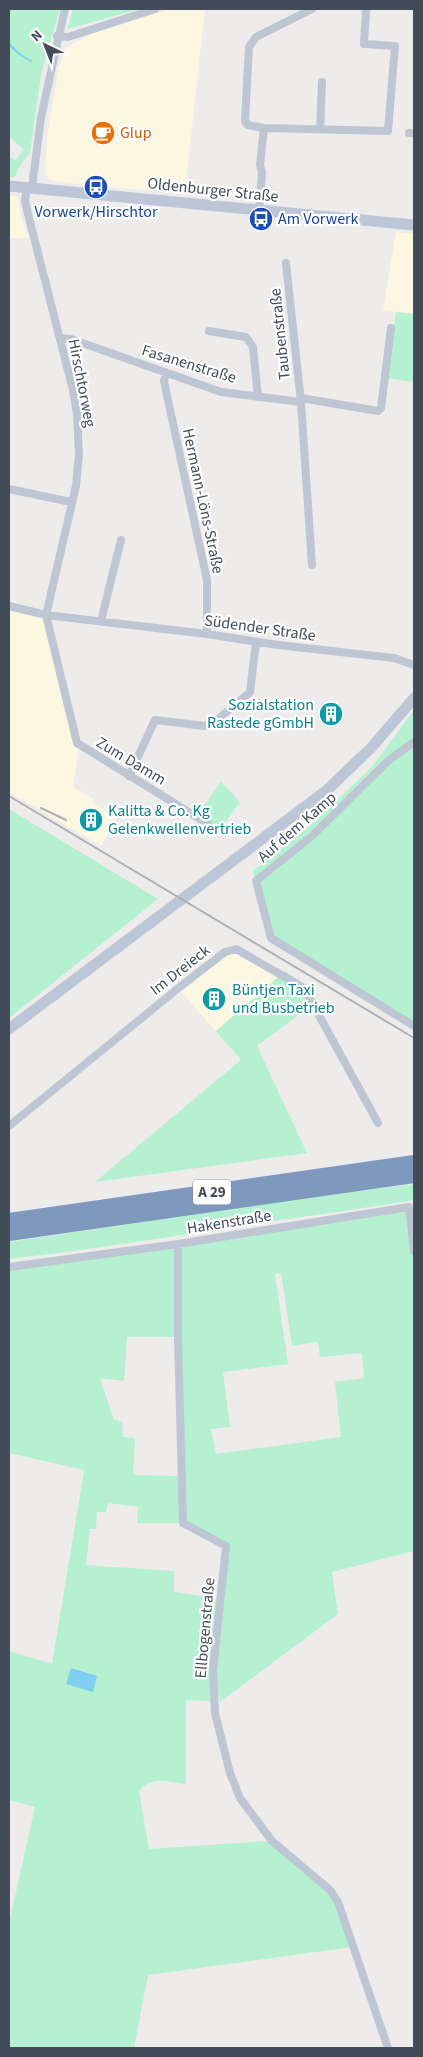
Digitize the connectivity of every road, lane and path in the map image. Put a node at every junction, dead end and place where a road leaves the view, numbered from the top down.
1 (65, 9) edge
2 (155, 9) edge
3 (312, 9) edge
4 (366, 9) edge
5 (57, 36) junction
6 (322, 82) dead end
7 (264, 128) junction
8 (320, 130) junction
9 (9, 186) edge
10 (30, 187) junction
11 (259, 210) junction
12 (414, 225) edge
13 (286, 263) dead end
14 (391, 328) dead end
15 (209, 331) dead end
16 (60, 338) junction
17 (166, 373) junction
18 (258, 397) junction
19 (301, 400) junction
20 (9, 489) edge
21 (71, 502) junction
22 (121, 540) dead end
23 (312, 565) dead end
24 (9, 606) edge
25 (46, 614) junction
26 (101, 622) junction
27 (207, 634) junction
28 (256, 642) junction
29 (414, 665) edge
30 (414, 698) edge
31 (414, 742) edge
32 (129, 776) junction
33 (208, 824) dead end
34 (414, 1026) edge
35 (9, 1030) edge
36 (378, 1123) dead end
37 (9, 1126) edge
38 (414, 1162) edge
39 (414, 1176) edge
40 (9, 1220) edge
41 (9, 1234) edge
42 (178, 1244) junction
43 (414, 1251) edge
44 (9, 1267) edge
45 (388, 2048) edge

1 - 5 street, Hirschtorweg
2 - 5 street
3 - 7 street
4 - 8 street
5 - 10 street, Hirschtorweg
6 - 8 street
7 - 8 street
7 - 11 street
9 - 10 street, Oldenburger Straße
10 - 11 street, Oldenburger Straße
10 - 16 street, Hirschtorweg
11 - 12 street, Oldenburger Straße
13 - 19 street, Taubenstraße
14 - 19 street, Fasanenstraße
15 - 18 street
16 - 17 street, Fasanenstraße
16 - 21 street, Hirschtorweg
17 - 18 street, Fasanenstraße
17 - 27 street, Hermann-Löns-Straße
18 - 19 street, Fasanenstraße
19 - 23 street
20 - 21 street
21 - 25 street, Hirschtorweg
22 - 26 street
24 - 25 street, Südender Straße
25 - 26 street, Südender Straße
25 - 32 street, Zum Damm
26 - 27 street, Südender Straße
27 - 28 street, Südender Straße
28 - 29 street, Südender Straße
28 - 32 street
30 - 35 street
31 - 34 street, Auf dem Kamp
32 - 33 street, Zum Damm
36 - 37 street, Im Dreieck
38 - 40 highway, A 29
39 - 41 highway, A 29
42 - 43 street, Hakenstraße
42 - 44 street, Hakenstraße
42 - 45 street, Ellbogenstraße

